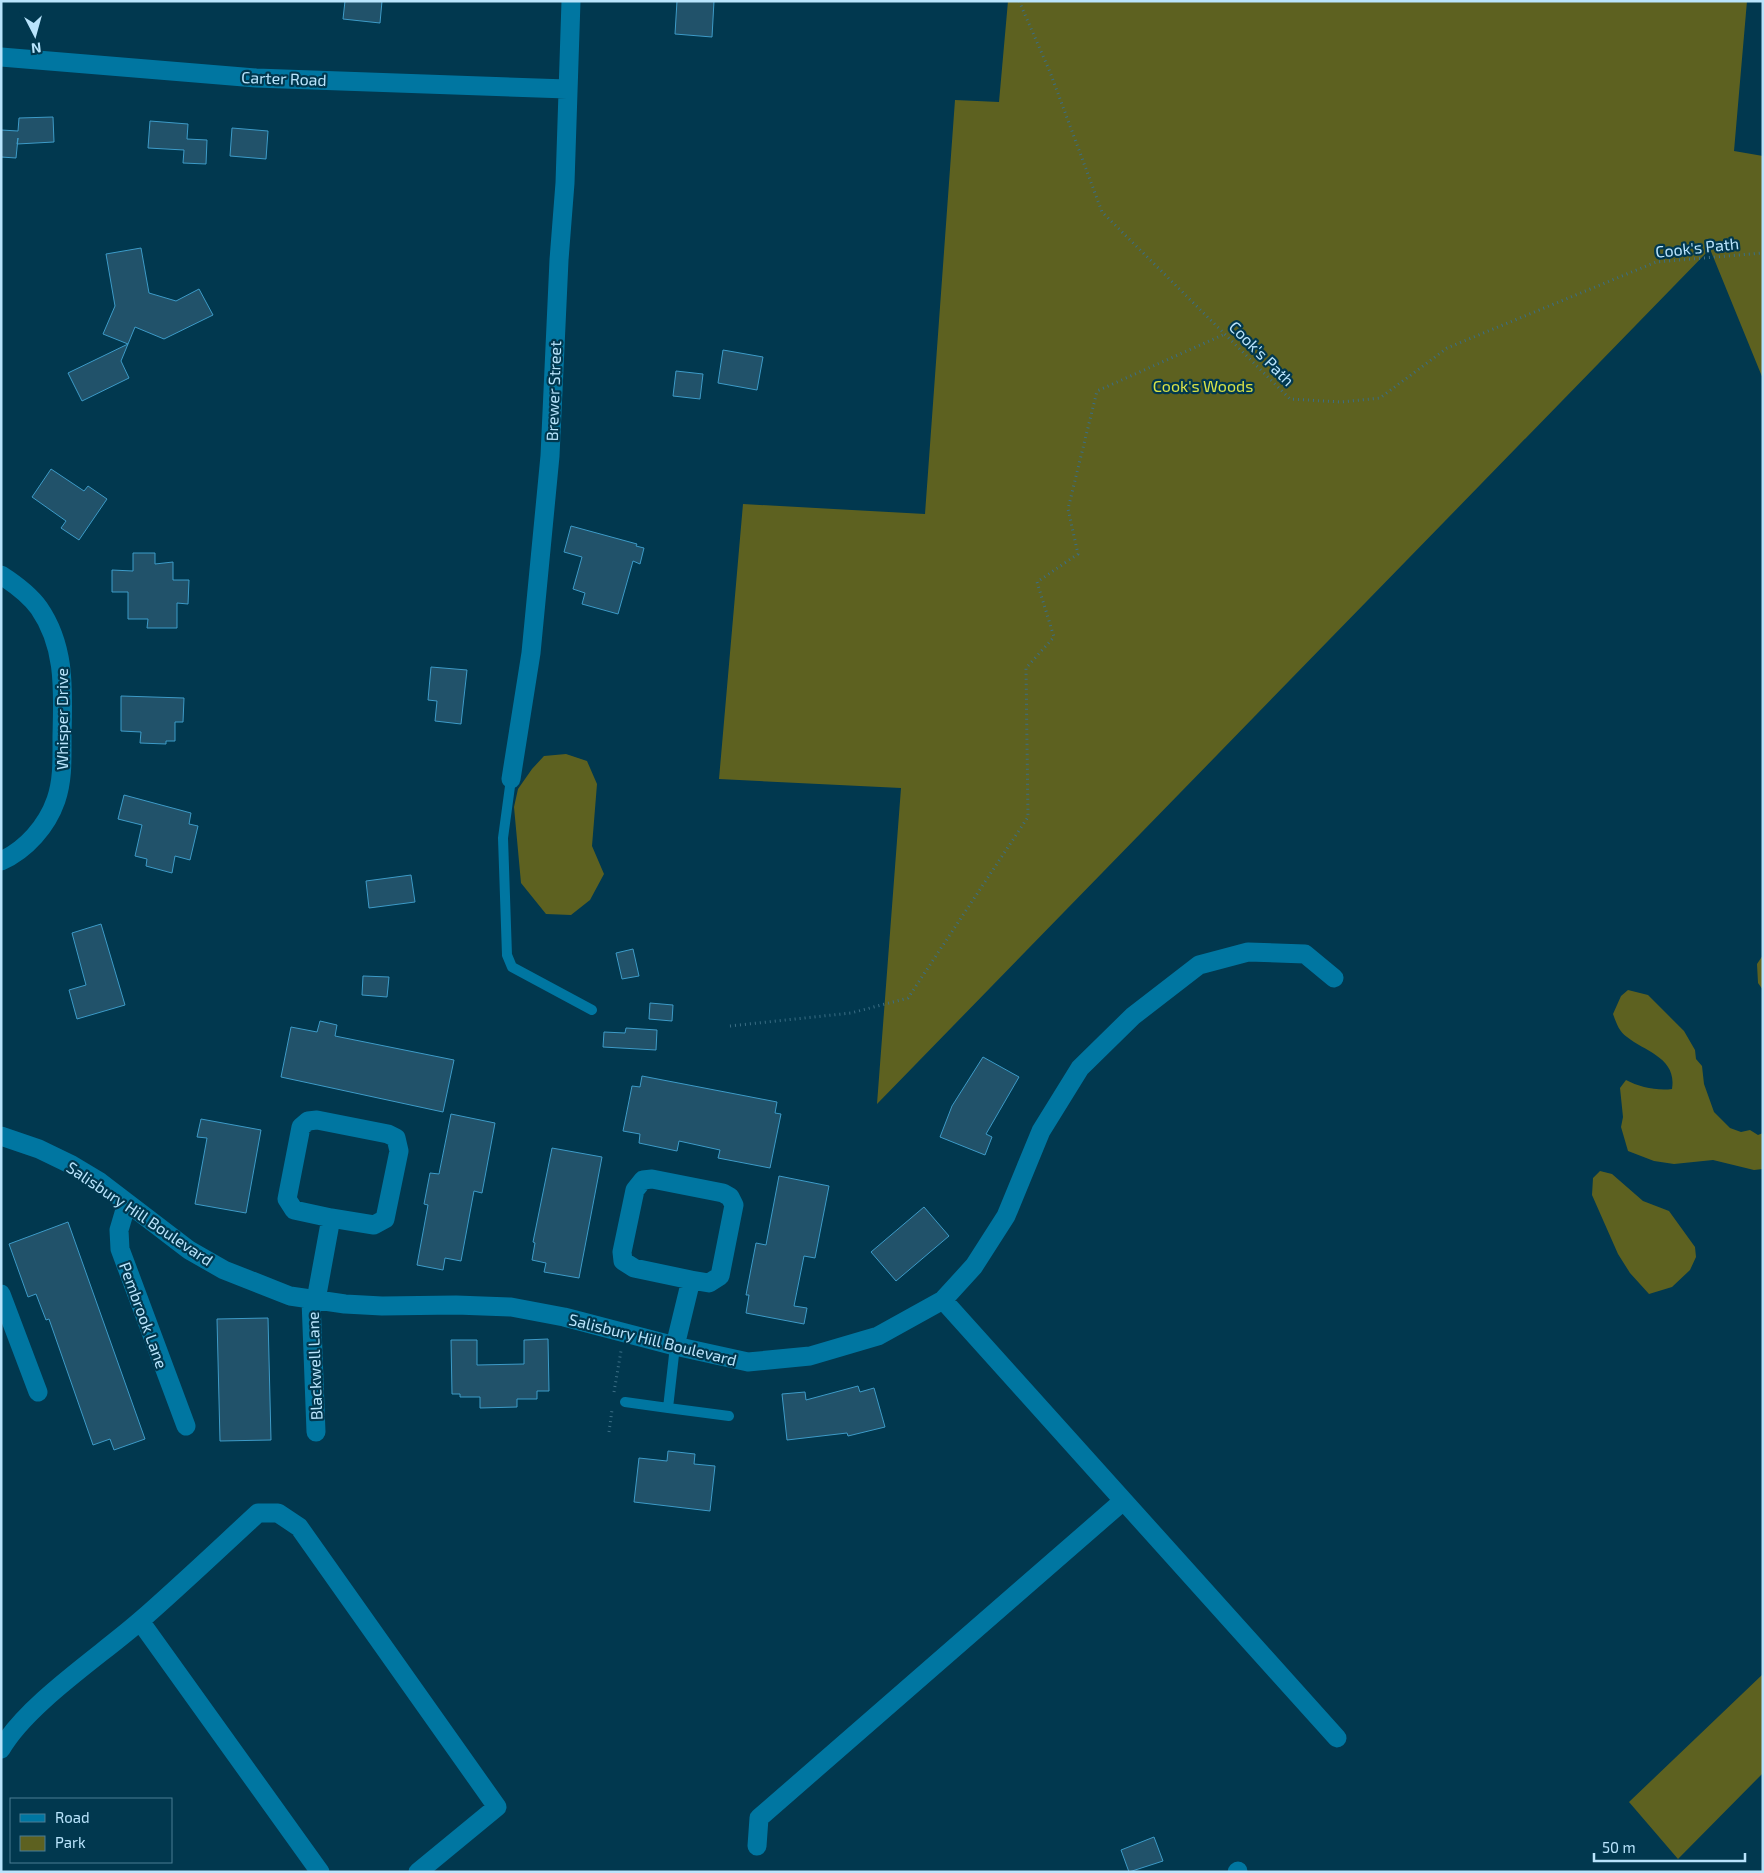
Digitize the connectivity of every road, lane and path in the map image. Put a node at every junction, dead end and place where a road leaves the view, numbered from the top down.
1 (571, 1) edge
2 (1019, 1) edge
3 (1, 57) edge
4 (567, 89) junction
5 (1763, 253) edge
6 (1225, 334) junction
7 (1, 575) edge
8 (511, 778) joint
9 (1, 861) edge
10 (1334, 978) dead end
11 (592, 1010) dead end
12 (730, 1026) dead end
13 (1, 1136) edge
14 (128, 1203) junction
15 (331, 1218) junction
16 (691, 1280) junction
17 (1, 1294) edge
18 (314, 1300) junction
19 (942, 1300) junction
20 (622, 1345) dead end
21 (675, 1346) junction
22 (617, 1374) dead end
23 (38, 1392) dead end
24 (625, 1402) dead end
25 (668, 1408) junction
26 (729, 1416) dead end
27 (186, 1426) dead end
28 (316, 1432) dead end
29 (1124, 1501) junction
30 (140, 1621) junction
31 (1336, 1738) dead end
32 (1, 1749) edge
33 (757, 1846) dead end
34 (320, 1872) edge
35 (418, 1872) edge

1 - 4 street, Brewer Street
2 - 6 path, Cook's Path
3 - 4 street, Carter Road
4 - 8 street, Brewer Street
5 - 6 path, Cook's Path
6 - 12 path
7 - 9 street, Whisper Drive
8 - 11 lane
10 - 19 street, Salisbury Hill Boulevard
13 - 14 street, Salisbury Hill Boulevard
14 - 18 street, Salisbury Hill Boulevard
14 - 27 street, Pembrook Lane
15 - 15 street
15 - 18 street, Blackwell Lane
16 - 16 street
16 - 21 street
17 - 23 street
18 - 21 street, Salisbury Hill Boulevard
18 - 28 street, Blackwell Lane
19 - 21 street, Salisbury Hill Boulevard
19 - 29 street
20 - 22 path
21 - 25 lane
24 - 25 lane
25 - 26 lane
29 - 31 street
29 - 33 street
30 - 32 street
30 - 34 street
30 - 35 street

